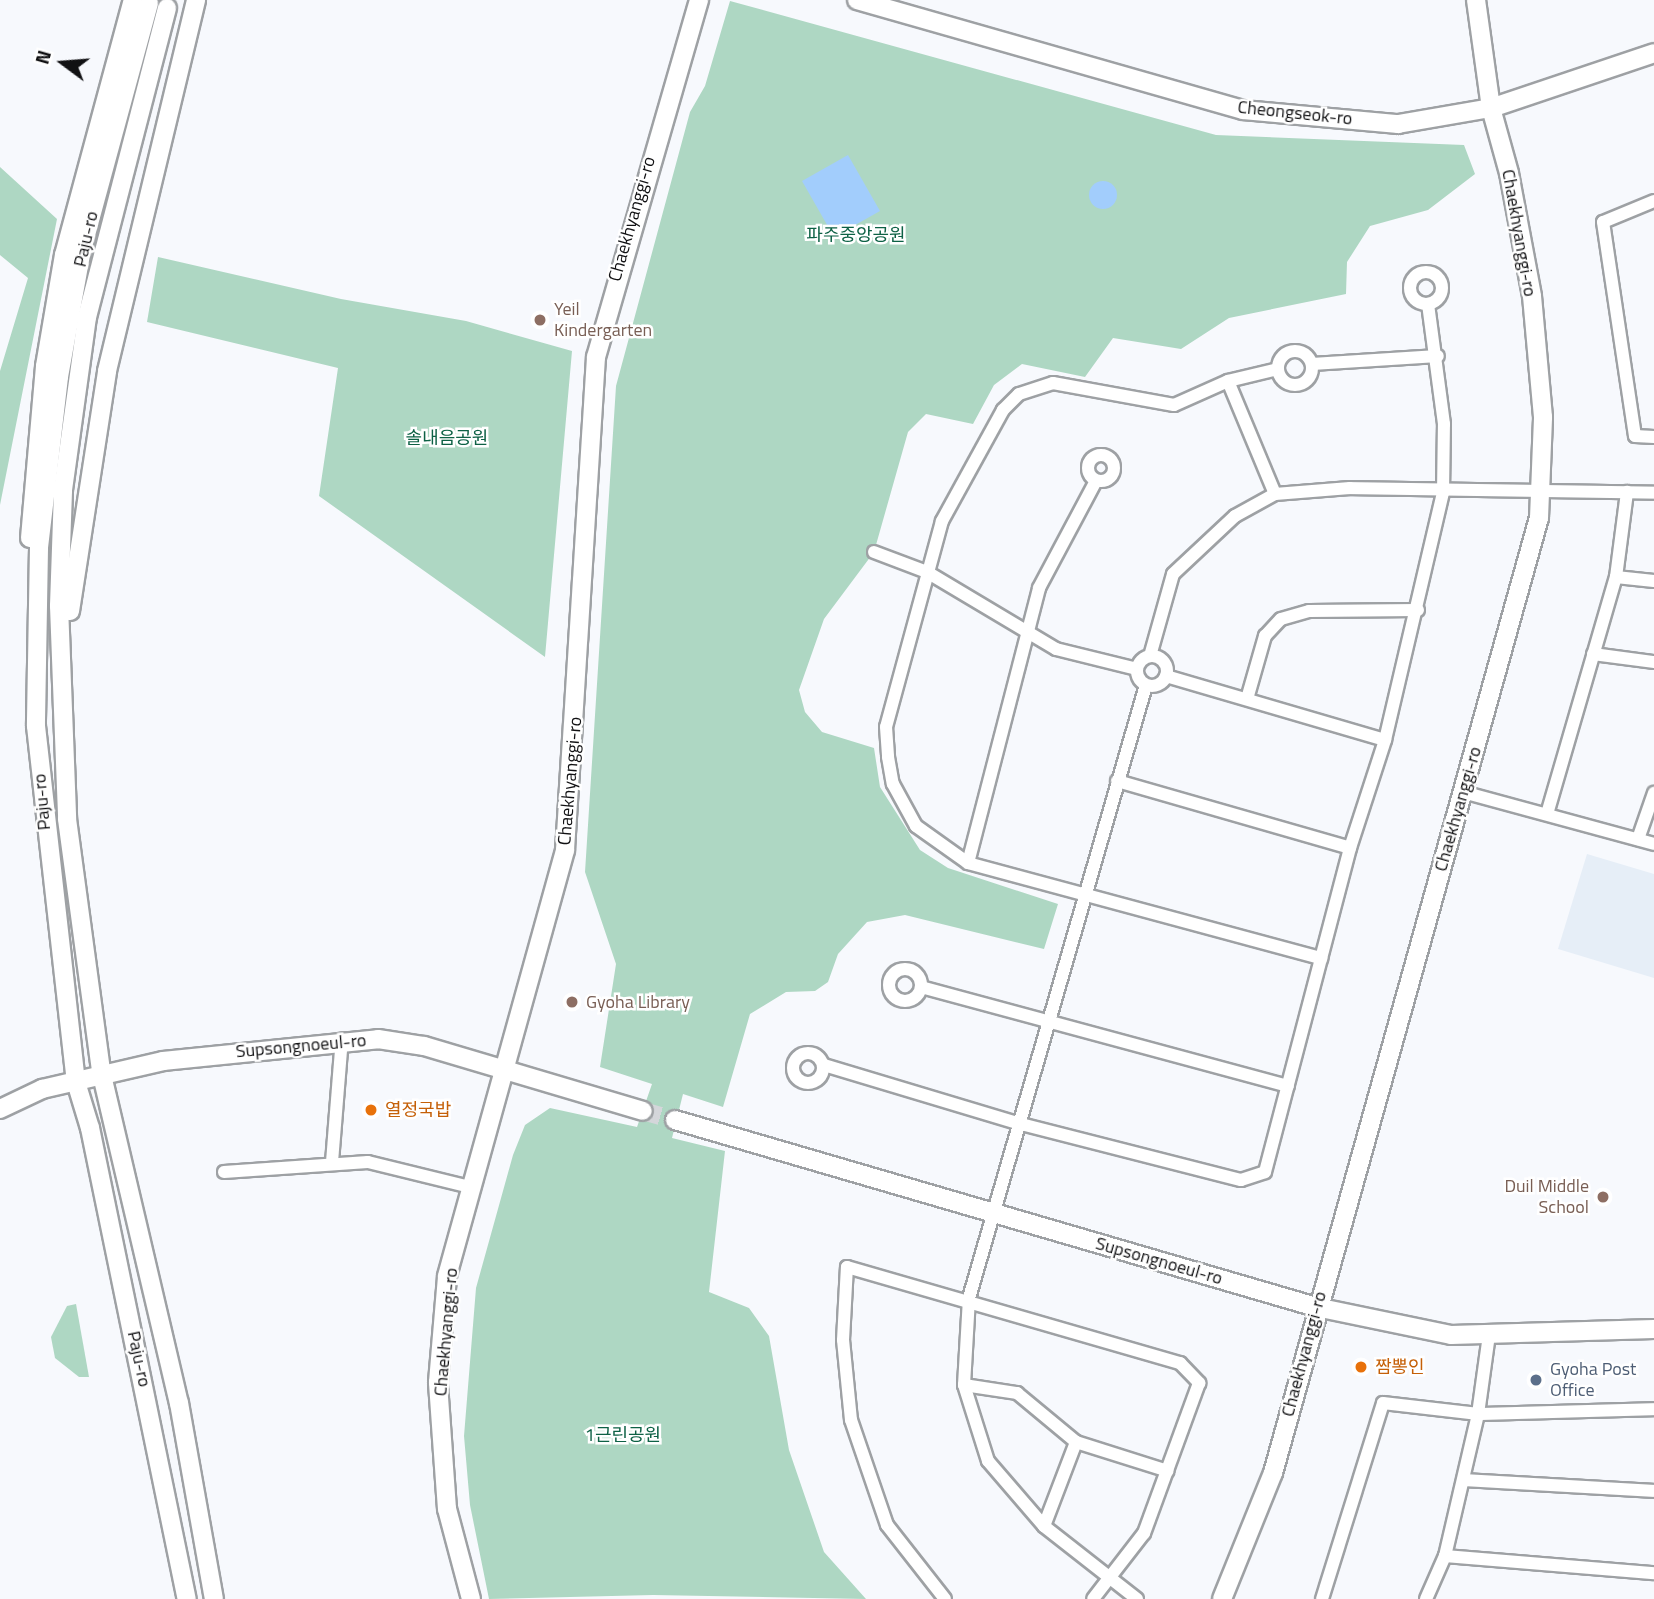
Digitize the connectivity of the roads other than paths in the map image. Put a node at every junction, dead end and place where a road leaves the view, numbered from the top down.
1 (196, 0) edge
2 (699, 0) edge
3 (857, 0) edge
4 (1476, 0) edge
5 (141, 1) edge
6 (167, 8) dead end
7 (1654, 54) edge
8 (1491, 108) junction
9 (1654, 201) edge
10 (1428, 304) dead end
11 (1438, 356) junction
12 (1312, 363) junction
13 (1278, 369) junction
14 (1228, 381) junction
15 (1654, 437) edge
16 (1096, 481) dead end
17 (1627, 492) junction
18 (1443, 493) junction
19 (1654, 493) edge
20 (1275, 494) junction
21 (1540, 494) junction
22 (874, 552) dead end
23 (927, 572) junction
24 (1616, 577) junction
25 (1654, 581) edge
26 (1418, 610) junction
27 (1028, 633) junction
28 (1593, 654) junction
29 (1150, 656) junction
30 (1654, 662) edge
31 (1137, 669) junction
32 (1166, 676) junction
33 (1146, 685) junction
34 (1247, 699) junction
35 (64, 740) junction
36 (1385, 740) junction
37 (1117, 781) junction
38 (1463, 792) junction
39 (1654, 793) edge
40 (1547, 814) junction
41 (1638, 839) junction
42 (1654, 844) edge
43 (1350, 848) junction
44 (968, 863) junction
45 (1085, 893) junction
46 (1321, 958) junction
47 (921, 987) dead end
48 (1051, 1018) junction
49 (342, 1039) junction
50 (824, 1065) dead end
51 (501, 1071) junction
52 (102, 1076) junction
53 (76, 1082) junction
54 (1288, 1086) junction
55 (0, 1110) edge
56 (643, 1111) tunnel mouth
57 (675, 1120) tunnel mouth
58 (1021, 1124) junction
59 (332, 1162) junction
60 (224, 1172) dead end
61 (470, 1187) junction
62 (996, 1213) junction
63 (969, 1298) junction
64 (1315, 1307) junction
65 (1654, 1329) edge
66 (1489, 1335) junction
67 (964, 1385) junction
68 (1654, 1409) edge
69 (1478, 1414) junction
70 (1076, 1442) junction
71 (1168, 1471) junction
72 (1465, 1480) junction
73 (1654, 1491) edge
74 (1044, 1526) junction
75 (1445, 1556) junction
76 (1654, 1573) edge
77 (1111, 1579) junction
78 (187, 1599) edge
79 (214, 1599) edge
80 (471, 1599) edge
81 (945, 1599) edge
82 (1093, 1599) edge
83 (1137, 1599) edge
84 (1222, 1599) edge
85 (1322, 1599) edge
86 (1426, 1599) edge

1 - 35 street
2 - 51 street, Chaekhyanggi-ro
3 - 8 street, Cheongseok-ro
4 - 8 street, Chaekhyanggi-ro
5 - 53 street, Paju-ro
6 - 35 street, Paju-ro
7 - 8 street, Cheongseok-ro
8 - 21 street, Chaekhyanggi-ro
9 - 15 street
10 - 11 street
11 - 12 street
11 - 18 street
12 - 13 street
12 - 13 street
13 - 14 street
14 - 20 street
14 - 23 street
16 - 27 street
17 - 19 street
17 - 21 street
17 - 24 street
18 - 20 street
18 - 21 street
18 - 26 street
20 - 29 street
21 - 38 street, Chaekhyanggi-ro
22 - 23 street
23 - 27 street
23 - 44 street
24 - 25 street
24 - 28 street
26 - 34 street
26 - 36 street
27 - 31 street
27 - 44 street
28 - 30 street
28 - 40 street
29 - 31 street
29 - 32 street
31 - 33 street
32 - 33 street
32 - 34 street
33 - 37 street
34 - 36 street
35 - 52 street, Paju-ro
36 - 43 street
37 - 43 street
37 - 45 street
38 - 40 street
38 - 64 street, Chaekhyanggi-ro
39 - 41 street
40 - 41 street
41 - 42 street
43 - 46 street
44 - 45 street
45 - 46 street
45 - 48 street
46 - 54 street
47 - 48 street
48 - 54 street
48 - 58 street
49 - 51 street, Supsongnoeul-ro
49 - 52 street, Supsongnoeul-ro
49 - 59 street
50 - 58 street
51 - 56 street, Supsongnoeul-ro
51 - 61 street, Chaekhyanggi-ro
52 - 53 street, Supsongnoeul-ro
52 - 79 street, Paju-ro
53 - 55 street, Supsongnoeul-ro
53 - 78 street, Paju-ro
54 - 58 street
57 - 62 street, Supsongnoeul-ro
58 - 62 street
59 - 60 street
59 - 61 street
61 - 80 street, Chaekhyanggi-ro
62 - 63 street
62 - 64 street, Supsongnoeul-ro
63 - 67 street
63 - 71 street
63 - 81 street
64 - 66 street, Supsongnoeul-ro
64 - 84 street, Chaekhyanggi-ro
65 - 66 street, Supsongnoeul-ro
66 - 69 street
67 - 70 street
67 - 74 street
68 - 69 street
69 - 72 street
69 - 85 street
70 - 71 street
70 - 74 street
71 - 77 street
72 - 73 street
72 - 75 street
74 - 77 street
75 - 76 street
75 - 86 street
77 - 82 street
77 - 83 street

